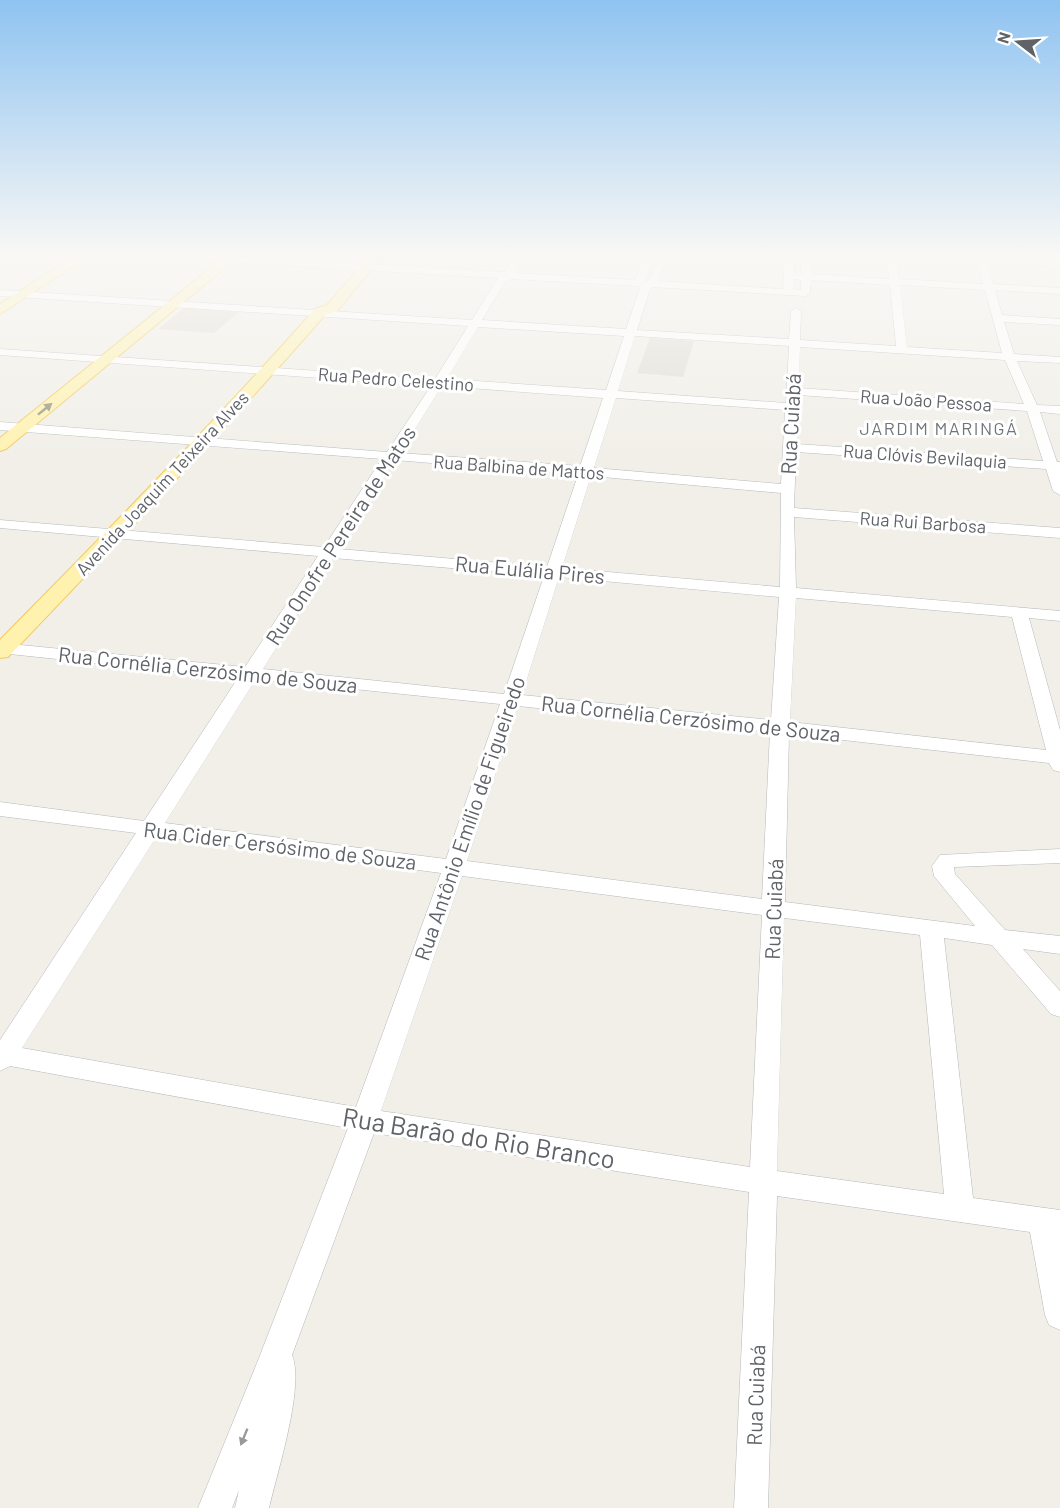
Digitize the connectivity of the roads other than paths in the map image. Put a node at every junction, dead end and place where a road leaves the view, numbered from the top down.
1 (130, 323) edge
2 (151, 323) edge
3 (310, 323) edge
4 (474, 323) edge
5 (496, 323) edge
6 (634, 323) edge
7 (796, 323) edge
8 (899, 323) edge
9 (999, 323) edge
10 (631, 332) junction
11 (795, 342) junction
12 (902, 350) junction
13 (0, 352) edge
14 (1009, 357) junction
15 (86, 358) junction
16 (108, 359) junction
17 (1060, 360) edge
18 (268, 371) junction
19 (60, 378) dead end
20 (439, 382) junction
21 (792, 391) junction
22 (612, 394) junction
23 (792, 407) junction
24 (1032, 408) junction
25 (1060, 410) edge
26 (17, 413) dead end
27 (0, 426) edge
28 (22, 428) junction
29 (201, 442) junction
30 (0, 446) edge
31 (789, 447) junction
32 (390, 457) junction
33 (1056, 465) edge
34 (585, 471) junction
35 (787, 489) junction
36 (1060, 491) edge
37 (787, 512) junction
38 (0, 524) edge
39 (1060, 533) edge
40 (115, 534) junction
41 (328, 554) junction
42 (552, 571) junction
43 (788, 591) junction
44 (1019, 612) junction
45 (1060, 616) edge
46 (1, 649) edge
47 (251, 673) junction
48 (510, 699) junction
49 (780, 727) junction
50 (1059, 760) edge
51 (0, 809) edge
52 (151, 828) junction
53 (1060, 856) edge
54 (453, 867) junction
55 (773, 908) junction
56 (931, 928) junction
57 (1001, 938) junction
58 (1060, 945) edge
59 (1060, 1007) edge
60 (1, 1057) edge
61 (366, 1120) junction
62 (764, 1182) junction
63 (960, 1209) junction
64 (1052, 1222) edge
65 (1060, 1315) edge
66 (282, 1344) junction
67 (214, 1508) edge
68 (252, 1508) edge
69 (751, 1508) edge

1 - 15 main road
2 - 16 main road
3 - 18 main road, Avenida Joaquim Teixeira Alves
4 - 20 street, Rua Onofre Pereira de Matos
5 - 10 street
6 - 10 street, Rua Antônio Emílio de Figueiredo
7 - 11 street, Rua Cuiabá
8 - 12 street
9 - 14 street
10 - 11 street
10 - 22 street, Rua Antônio Emílio de Figueiredo
11 - 12 street
11 - 21 street, Rua Cuiabá
12 - 14 street
13 - 15 street, Rua Pedro Celestino
14 - 17 street
14 - 24 street
15 - 16 street, Rua Pedro Celestino
15 - 19 main road
16 - 18 street, Rua Pedro Celestino
28 -> 16 main road
18 - 20 street, Rua Pedro Celestino
18 - 29 main road, Avenida Joaquim Teixeira Alves
20 - 22 street, Rua Pedro Celestino
20 - 32 street, Rua Onofre Pereira de Matos
21 - 23 street, Rua Cuiabá
21 - 24 street, Rua João Pessoa
22 - 23 street, Rua Pedro Celestino
22 - 34 street, Rua Antônio Emílio de Figueiredo
23 - 31 street, Rua Cuiabá
24 - 25 street, Rua João Pessoa
24 - 33 street
26 - 27 main road
27 - 28 street, Rua Balbina de Mattos
28 - 29 street, Rua Balbina de Mattos
28 - 30 main road
29 - 32 street, Rua Balbina de Mattos
29 - 40 main road, Avenida Joaquim Teixeira Alves
31 - 33 street, Rua Clóvis Bevilaquia
31 - 35 street, Rua Cuiabá
32 - 34 street, Rua Balbina de Mattos
32 - 41 street, Rua Onofre Pereira de Matos
33 - 36 street
34 - 35 street, Rua Balbina de Mattos
34 - 42 street, Rua Antônio Emílio de Figueiredo
35 - 37 street, Rua Cuiabá
37 - 39 street, Rua Rui Barbosa
37 - 43 street, Rua Cuiabá
38 - 40 street, Rua Eulália Pires
40 - 41 street, Rua Eulália Pires
40 - 46 main road, Avenida Joaquim Teixeira Alves
41 - 42 street, Rua Eulália Pires
41 - 47 street, Rua Onofre Pereira de Matos
42 - 43 street, Rua Eulália Pires
42 - 48 street, Rua Antônio Emílio de Figueiredo
43 - 44 street, Rua Eulália Pires
43 - 49 street, Rua Cuiabá
44 - 45 street, Rua Eulália Pires
44 - 50 street
46 - 47 street, Rua Cornélia Cerzósimo de Souza
47 - 48 street, Rua Cornélia Cerzósimo de Souza
47 - 52 street, Rua Onofre Pereira de Matos
48 - 49 street, Rua Cornélia Cerzósimo de Souza
48 - 54 street, Rua Antônio Emílio de Figueiredo
49 - 50 street, Rua Cornélia Cerzósimo de Souza
49 - 55 street, Rua Cuiabá
51 - 52 street, Rua Cider Cersósimo de Souza
52 - 54 street, Rua Cider Cersósimo de Souza
52 - 60 street, Rua Onofre Pereira de Matos
53 - 57 street
54 - 55 street, Rua Cider Cersósimo de Souza
54 - 61 street, Rua Antônio Emílio de Figueiredo
55 - 56 street, Rua Cider Cersósimo de Souza
55 - 62 street, Rua Cuiabá
56 - 57 street, Rua Cider Cersósimo de Souza
56 - 63 street
57 - 58 street, Rua Cider Cersósimo de Souza
57 - 59 street
60 - 61 street, Rua Barão do Rio Branco
61 - 62 street, Rua Barão do Rio Branco
61 - 66 street, Rua Antônio Emílio de Figueiredo
62 - 63 street, Rua Barão do Rio Branco
62 - 69 street, Rua Cuiabá
63 - 64 street, Rua Barão do Rio Branco
64 - 65 street
66 -> 67 street, Rua Antônio Emílio de Figueiredo
66 - 68 street, Rua Antônio Emílio de Figueiredo

